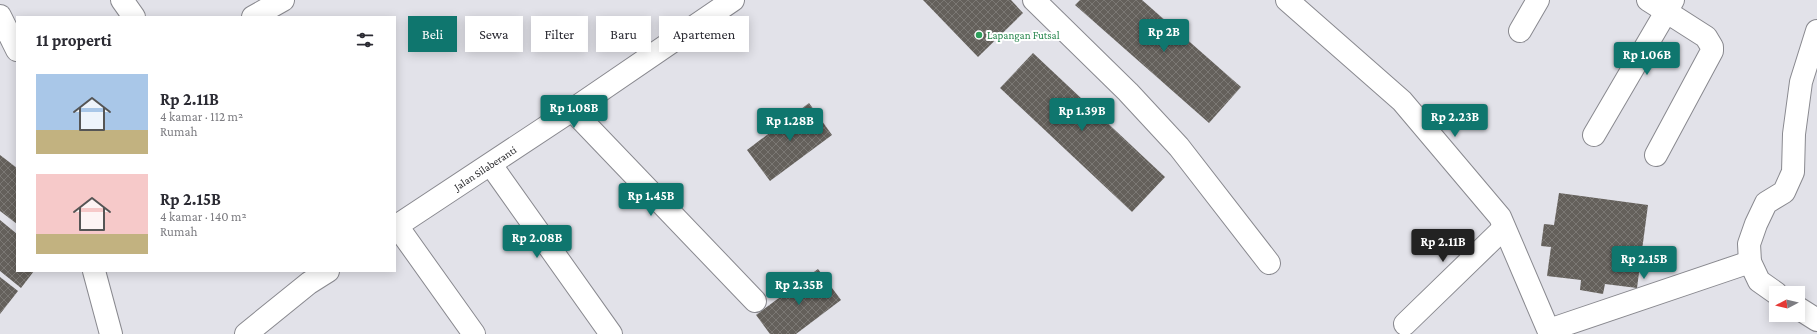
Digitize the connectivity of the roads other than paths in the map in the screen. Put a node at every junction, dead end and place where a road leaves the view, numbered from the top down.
1 (122, 0) edge
2 (283, 0) edge
3 (733, 0) edge
4 (1034, 0) edge
5 (1286, 0) edge
6 (1538, 0) edge
7 (1662, 4) edge
8 (0, 16) edge
9 (133, 16) edge
10 (255, 16) edge
11 (1520, 31) dead end
12 (1817, 31) edge
13 (16, 48) edge
14 (572, 110) junction
15 (1594, 135) dead end
16 (1656, 155) dead end
17 (491, 164) junction
18 (396, 226) edge
19 (1504, 228) junction
20 (1750, 262) junction
21 (1269, 263) dead end
22 (94, 272) edge
23 (326, 272) edge
24 (1769, 287) edge
25 (755, 301) dead end
26 (1805, 312) edge
27 (1817, 320) edge
28 (1405, 324) dead end
29 (267, 327) edge
30 (1549, 332) edge
31 (111, 334) edge
32 (246, 334) edge
33 (474, 334) edge
34 (611, 334) edge

1 - 9 street
2 - 10 street
3 - 14 street, Jalan Silaberanti
4 - 21 street
5 - 19 street
6 - 11 street
7 - 15 street
7 - 16 street
8 - 13 street
12 - 20 street
14 - 17 street, Jalan Silaberanti
14 - 25 street
17 - 18 street, Jalan Silaberanti
17 - 34 street
18 - 33 street
19 - 28 street
19 - 30 street
20 - 24 street
20 - 30 street
22 - 31 street
23 - 29 street
26 - 27 street
29 - 32 street

